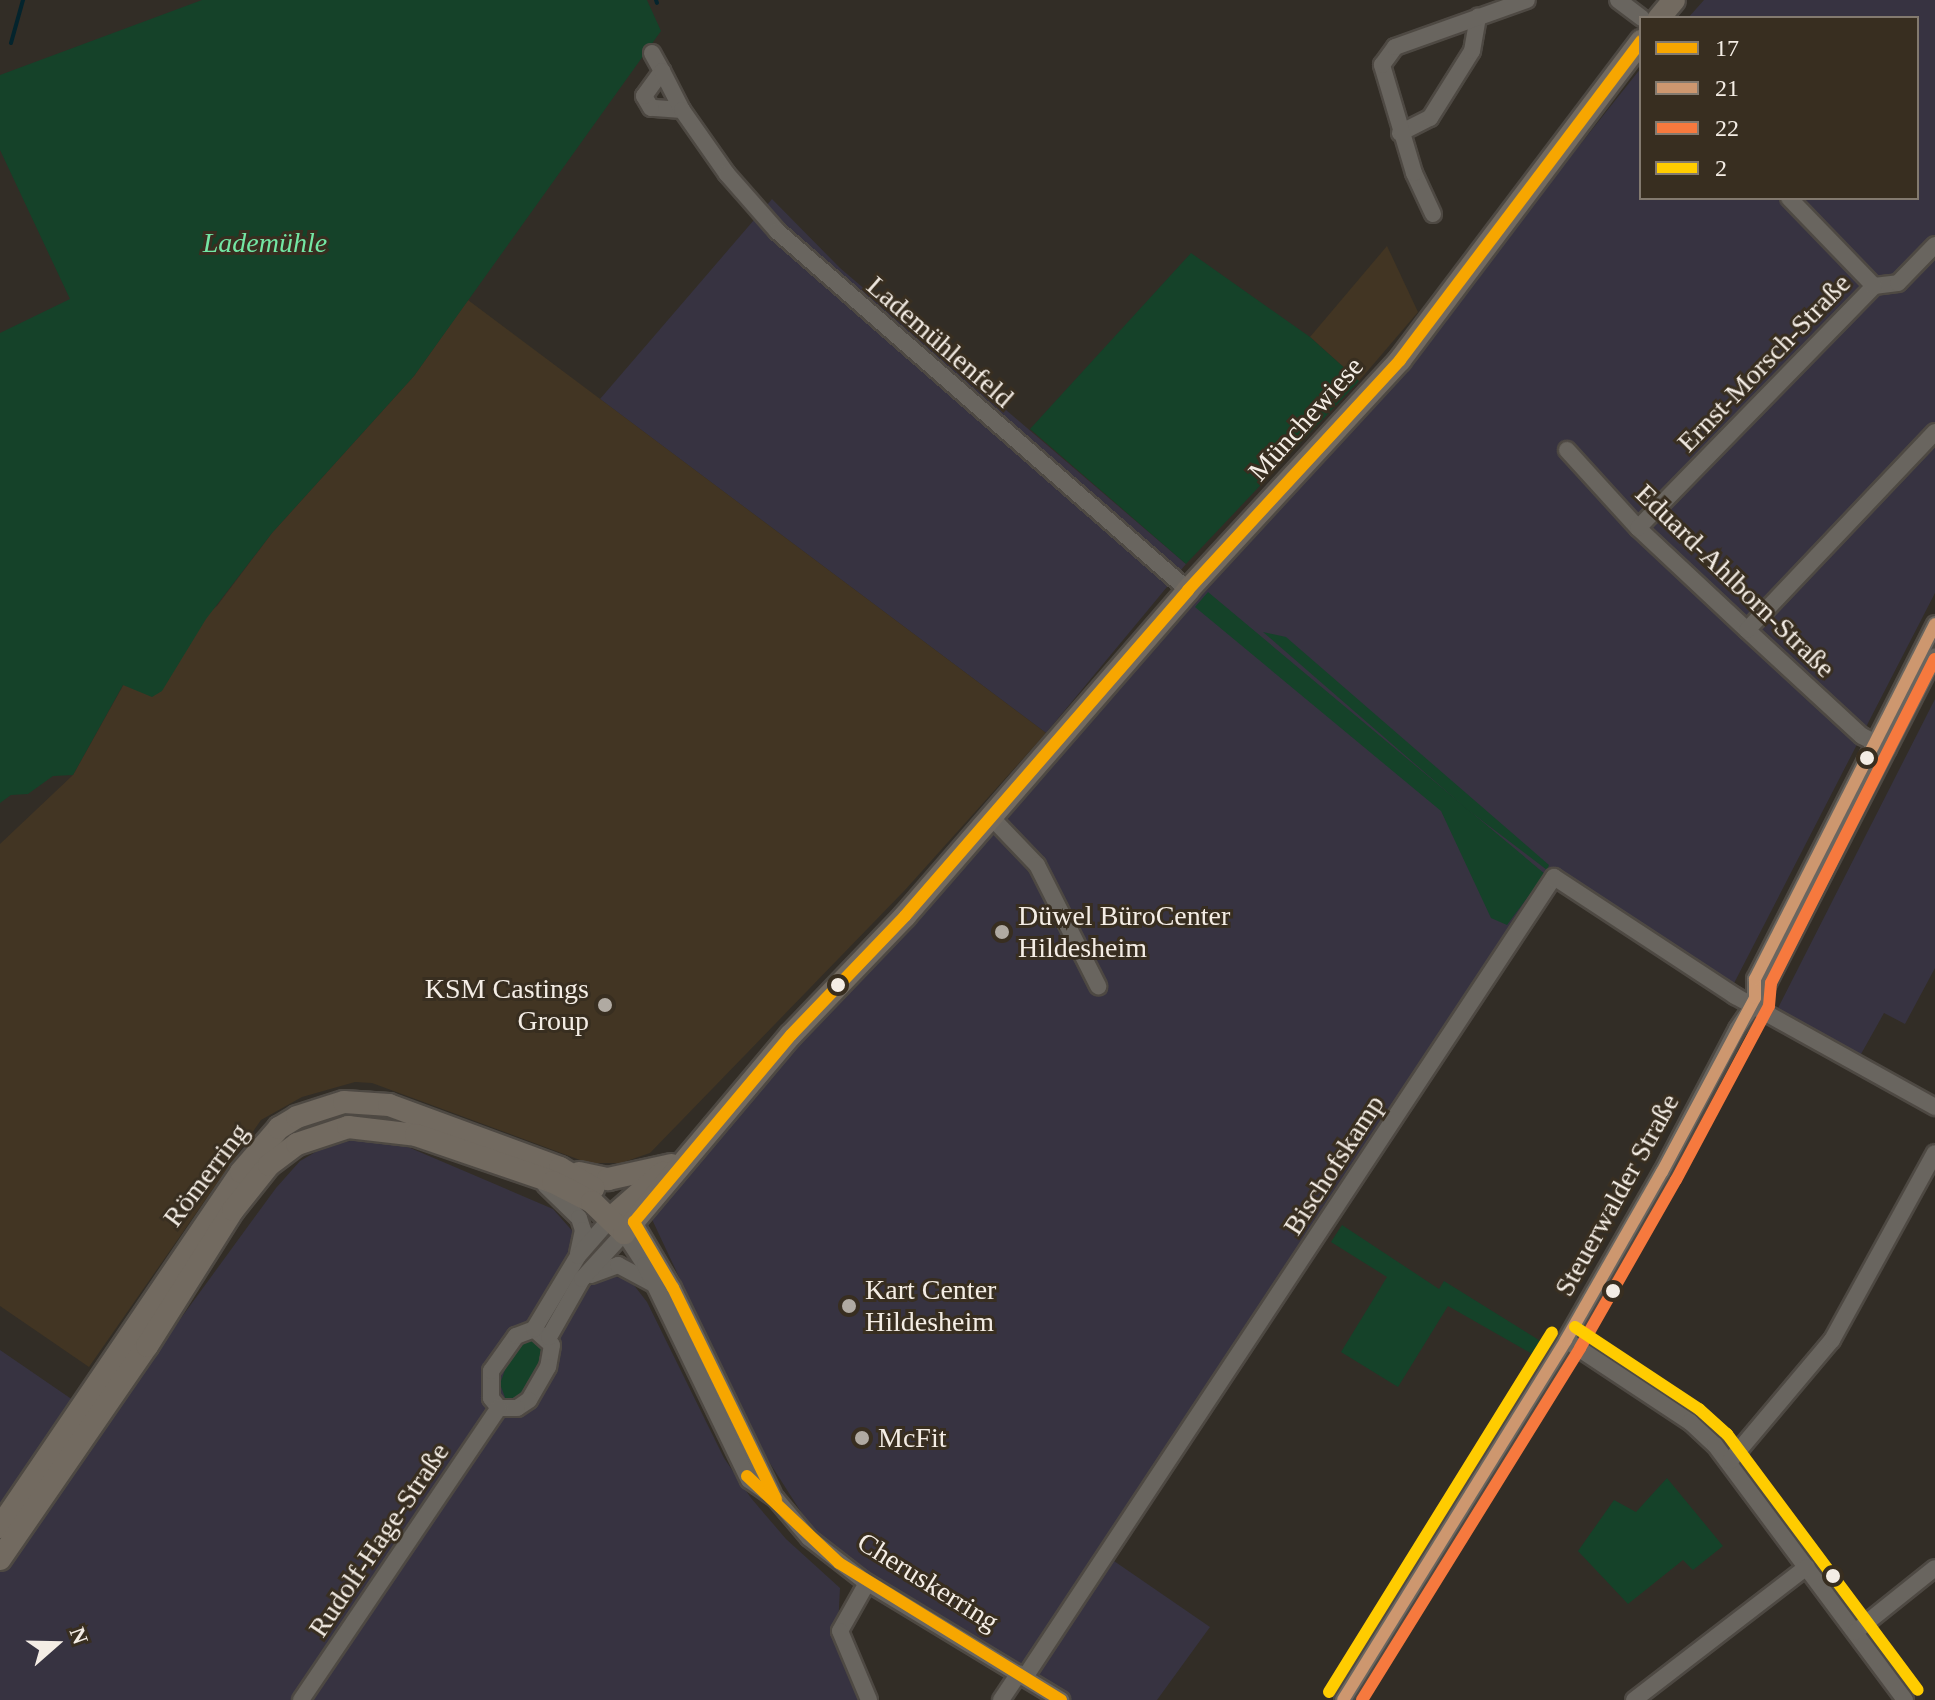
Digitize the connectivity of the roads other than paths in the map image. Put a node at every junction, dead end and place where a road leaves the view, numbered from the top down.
1 (1527, 0) edge
2 (1618, 0) edge
3 (1674, 0) edge
4 (1639, 16) edge
5 (1661, 16) edge
6 (1478, 17) junction
7 (1639, 44) edge
8 (652, 53) dead end
9 (662, 71) junction
10 (682, 110) junction
11 (1400, 133) junction
12 (1791, 200) edge
13 (1433, 214) dead end
14 (1935, 245) edge
15 (1874, 286) junction
16 (1935, 432) edge
17 (1567, 450) dead end
18 (1638, 528) junction
19 (1188, 590) junction
20 (1935, 624) edge
21 (1747, 630) junction
22 (1935, 657) edge
23 (1881, 746) junction
24 (992, 818) junction
25 (1098, 986) dead end
26 (1753, 1002) junction
27 (1935, 1107) edge
28 (691, 1149) junction
29 (1935, 1153) edge
30 (671, 1165) junction
31 (560, 1168) junction
32 (535, 1176) junction
33 (622, 1221) junction
34 (578, 1256) junction
35 (582, 1279) junction
36 (655, 1286) junction
37 (542, 1333) junction
38 (1566, 1340) junction
39 (499, 1408) junction
40 (1730, 1461) junction
41 (776, 1499) junction
42 (0, 1527) edge
43 (0, 1559) edge
44 (1807, 1567) junction
45 (1935, 1568) edge
46 (867, 1583) junction
47 (1855, 1632) junction
48 (1022, 1675) junction
49 (301, 1700) edge
50 (869, 1700) edge
51 (1001, 1700) edge
52 (1061, 1700) edge
53 (1343, 1700) edge
54 (1634, 1700) edge
55 (1905, 1700) edge

1 - 6 street
2 - 4 street
3 - 5 main road
6 - 11 street
6 - 11 street
7 - 19 main road, Münchewiese
8 - 9 street, Lademühlenfeld
9 - 10 street, Lademühlenfeld
9 - 10 street
10 - 19 street, Lademühlenfeld
11 - 13 street
12 - 15 street, Ernst-Morsch-Straße
14 - 15 street
15 - 18 street, Ernst-Morsch-Straße
16 - 21 street
17 - 18 street, Eduard-Ahlborn-Straße
18 - 21 street, Eduard-Ahlborn-Straße
19 - 24 main road, Münchewiese
20 - 23 street, Steuerwalder Straße
21 - 23 street, Eduard-Ahlborn-Straße
22 - 23 street, Steuerwalder Straße
23 - 26 street, Steuerwalder Straße
24 - 25 street
24 - 28 main road, Münchewiese
26 - 27 street
26 - 38 street, Steuerwalder Straße
26 - 48 street, Bischofskamp
28 - 30 main road, Münchewiese
28 - 33 main road, Münchewiese
29 - 40 street
30 - 31 main road, Münchewiese
30 - 33 main road, Münchewiese
31 - 33 main road, Römerring
31 - 42 main road, Römerring
32 - 33 main road, Römerring
32 - 34 street
32 - 43 main road, Römerring
33 - 34 street
33 - 35 street
33 - 36 street, Cheruskerring
33 - 41 street, Cheruskerring
34 - 37 street
35 - 36 street
35 - 37 street
36 - 41 street, Cheruskerring
37 - 39 street
37 - 39 street
38 - 40 street
38 - 53 street, Steuerwalder Straße
39 - 49 street, Rudolf-Hage-Straße
40 - 44 street
41 - 46 street, Cheruskerring
44 - 47 street
44 - 54 street
45 - 47 street
46 - 48 street, Cheruskerring
46 - 50 street
47 - 55 street
48 - 51 street, Bischofskamp
48 - 52 street, Cheruskerring

